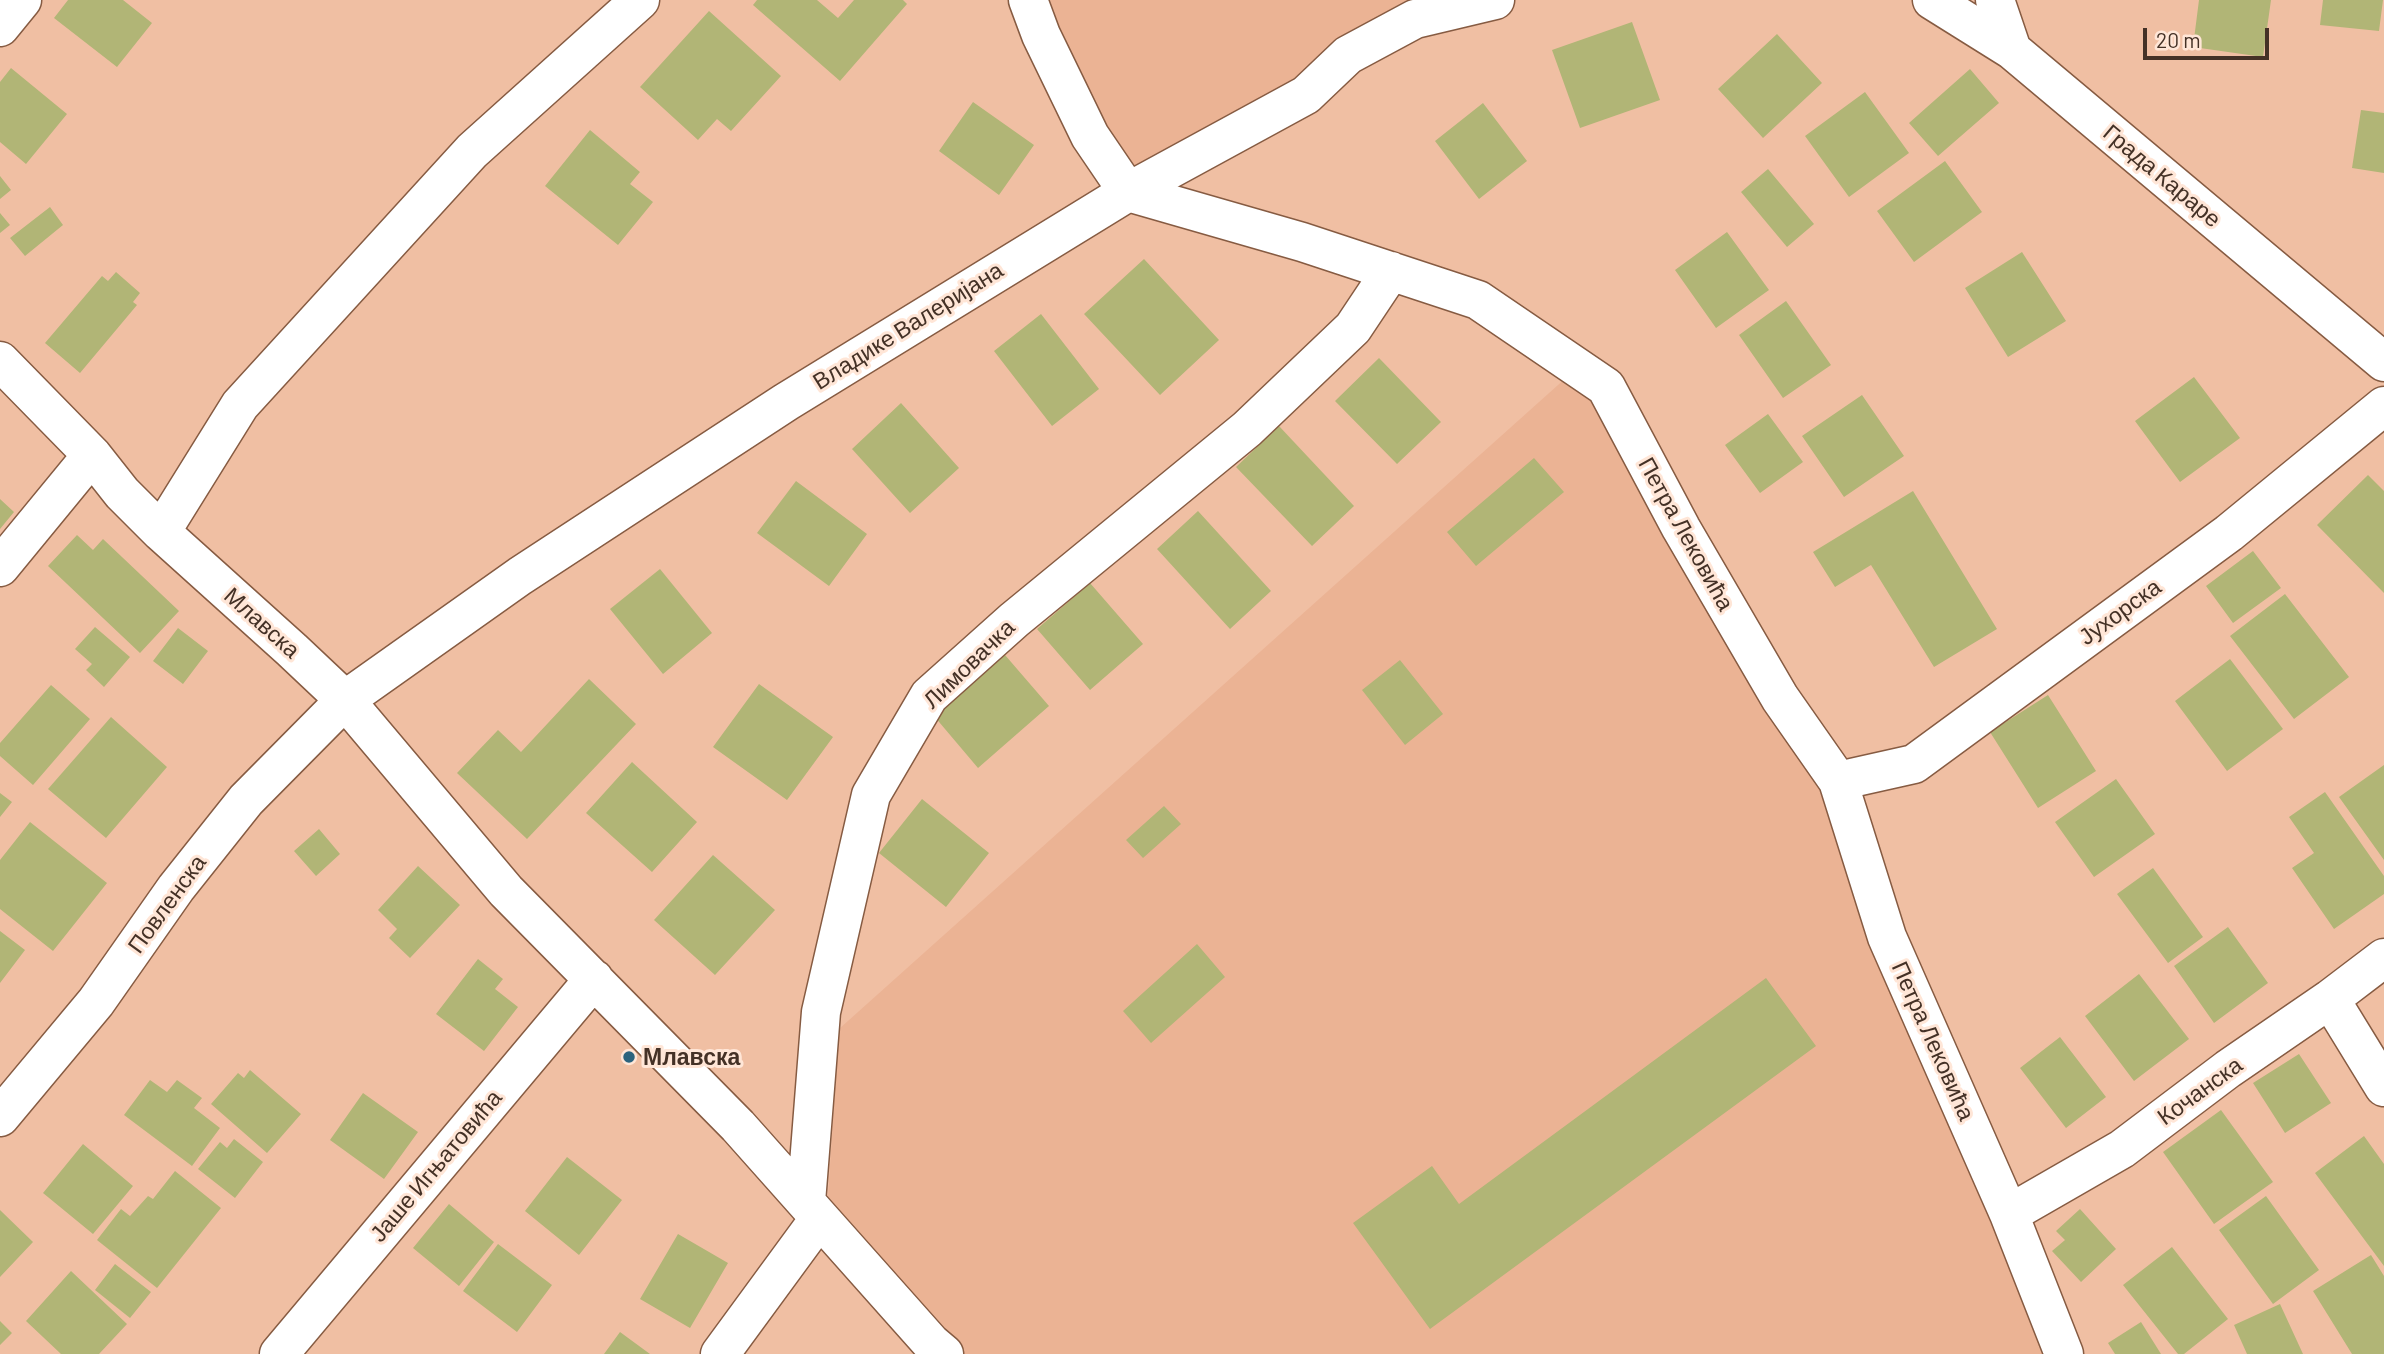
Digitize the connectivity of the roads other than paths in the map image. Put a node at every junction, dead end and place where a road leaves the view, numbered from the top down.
1 (22, 0) edge
2 (640, 0) edge
3 (1028, 0) edge
4 (1495, 0) edge
5 (1932, 0) edge
6 (1995, 0) edge
7 (0, 27) edge
8 (2012, 50) junction
9 (1128, 192) junction
10 (1391, 271) junction
11 (0, 361) edge
12 (2384, 362) edge
13 (2384, 406) edge
14 (92, 455) junction
15 (161, 532) junction
16 (0, 567) edge
17 (345, 700) junction
18 (1838, 782) junction
19 (2384, 958) edge
20 (594, 979) junction
21 (2330, 999) junction
22 (2384, 1087) edge
23 (0, 1117) edge
24 (812, 1210) junction
25 (2009, 1214) junction
26 (279, 1354) edge
27 (720, 1354) edge
28 (944, 1354) edge
29 (2064, 1354) edge

1 - 7 street
2 - 15 street
3 - 9 street
4 - 9 street, Владике Валеријана
5 - 8 street, Града Караре
6 - 8 street
8 - 12 street, Града Караре
9 - 10 street, Петра Лековића
9 - 17 street, Владике Валеријана
10 - 18 street, Петра Лековића
10 - 24 street, Лимовачка
11 - 14 street, Млавска
13 - 18 street, Јухорска
14 - 15 street, Млавска
14 - 16 street
15 - 17 street, Млавска
17 - 20 street, Млавска
17 - 23 street, Повленска
18 - 25 street, Петра Лековића
19 - 21 street, Кочанска
20 - 24 street, Млавска
20 - 26 street, Јаше Игњатовића
21 - 22 street
21 - 25 street, Кочанска
24 - 27 street
24 - 28 street, Млавска
25 - 29 street, Петра Лековића

